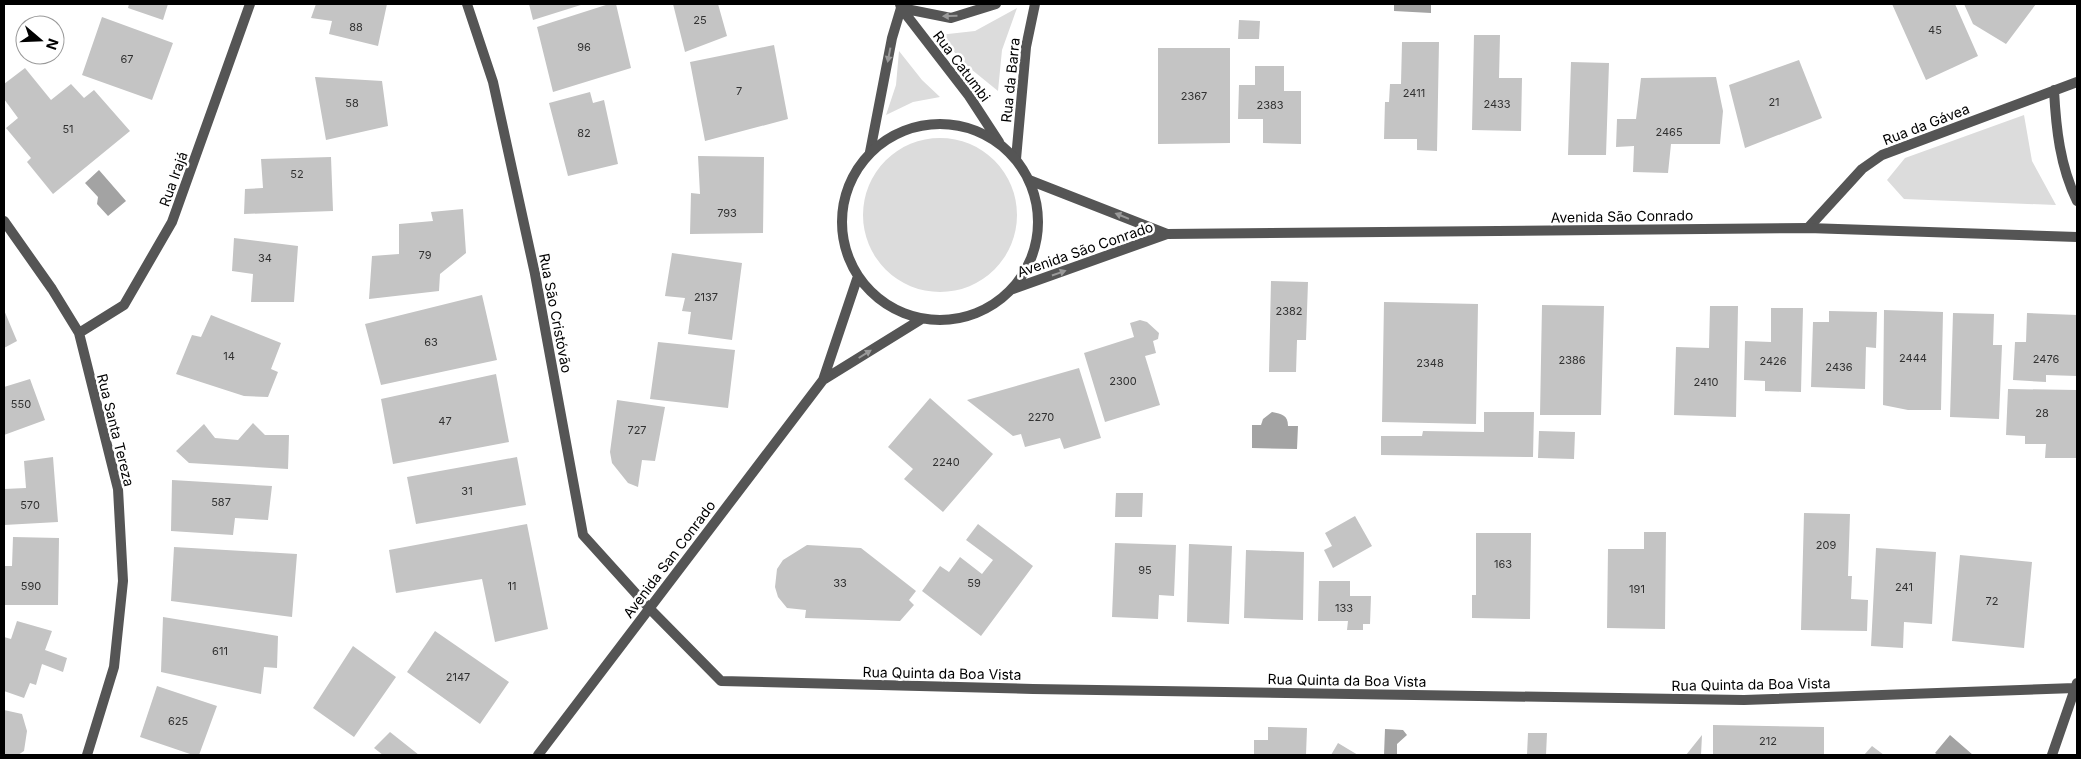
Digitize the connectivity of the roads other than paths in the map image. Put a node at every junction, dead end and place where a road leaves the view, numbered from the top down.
1 (250, 4) edge
2 (467, 4) edge
3 (996, 4) edge
4 (1035, 4) edge
5 (900, 6) edge
6 (2077, 82) edge
7 (2054, 90) junction
8 (998, 142) junction
9 (870, 152) junction
10 (1016, 159) junction
11 (1029, 180) junction
12 (2077, 201) edge
13 (4, 221) edge
14 (1808, 228) junction
15 (1167, 234) junction
16 (2077, 236) edge
17 (858, 279) junction
18 (1013, 289) junction
19 (920, 320) junction
20 (79, 333) junction
21 (823, 380) junction
22 (649, 608) junction
23 (2076, 685) edge
24 (87, 755) edge
25 (538, 755) edge
26 (2052, 755) edge

1 - 20 street, Rua Irajá
2 - 22 street, Rua São Cristóvão
3 -> 5 street, Rua Catumbi
4 - 10 street, Rua da Barra
5 - 8 street, Rua Catumbi
5 -> 9 street
6 - 7 street, Rua da Gávea
7 - 12 street
7 - 14 street, Rua da Gávea
8 - 9 street
8 - 10 street
9 - 17 street
10 - 11 street
15 -> 11 street, Avenida São Conrado
11 - 18 street
13 - 20 street, Rua Santa Tereza
14 - 15 street, Avenida São Conrado
14 - 16 street, Avenida São Conrado
18 -> 15 street, Avenida São Conrado
17 - 19 street
17 - 21 street, Avenida San Conrado
18 - 19 street
21 -> 19 street, Avenida San Conrado
20 - 24 street, Rua Santa Tereza
21 - 22 street, Avenida San Conrado
22 - 23 street, Rua Quinta da Boa Vista
22 - 25 street, Avenida San Conrado
23 - 26 street

